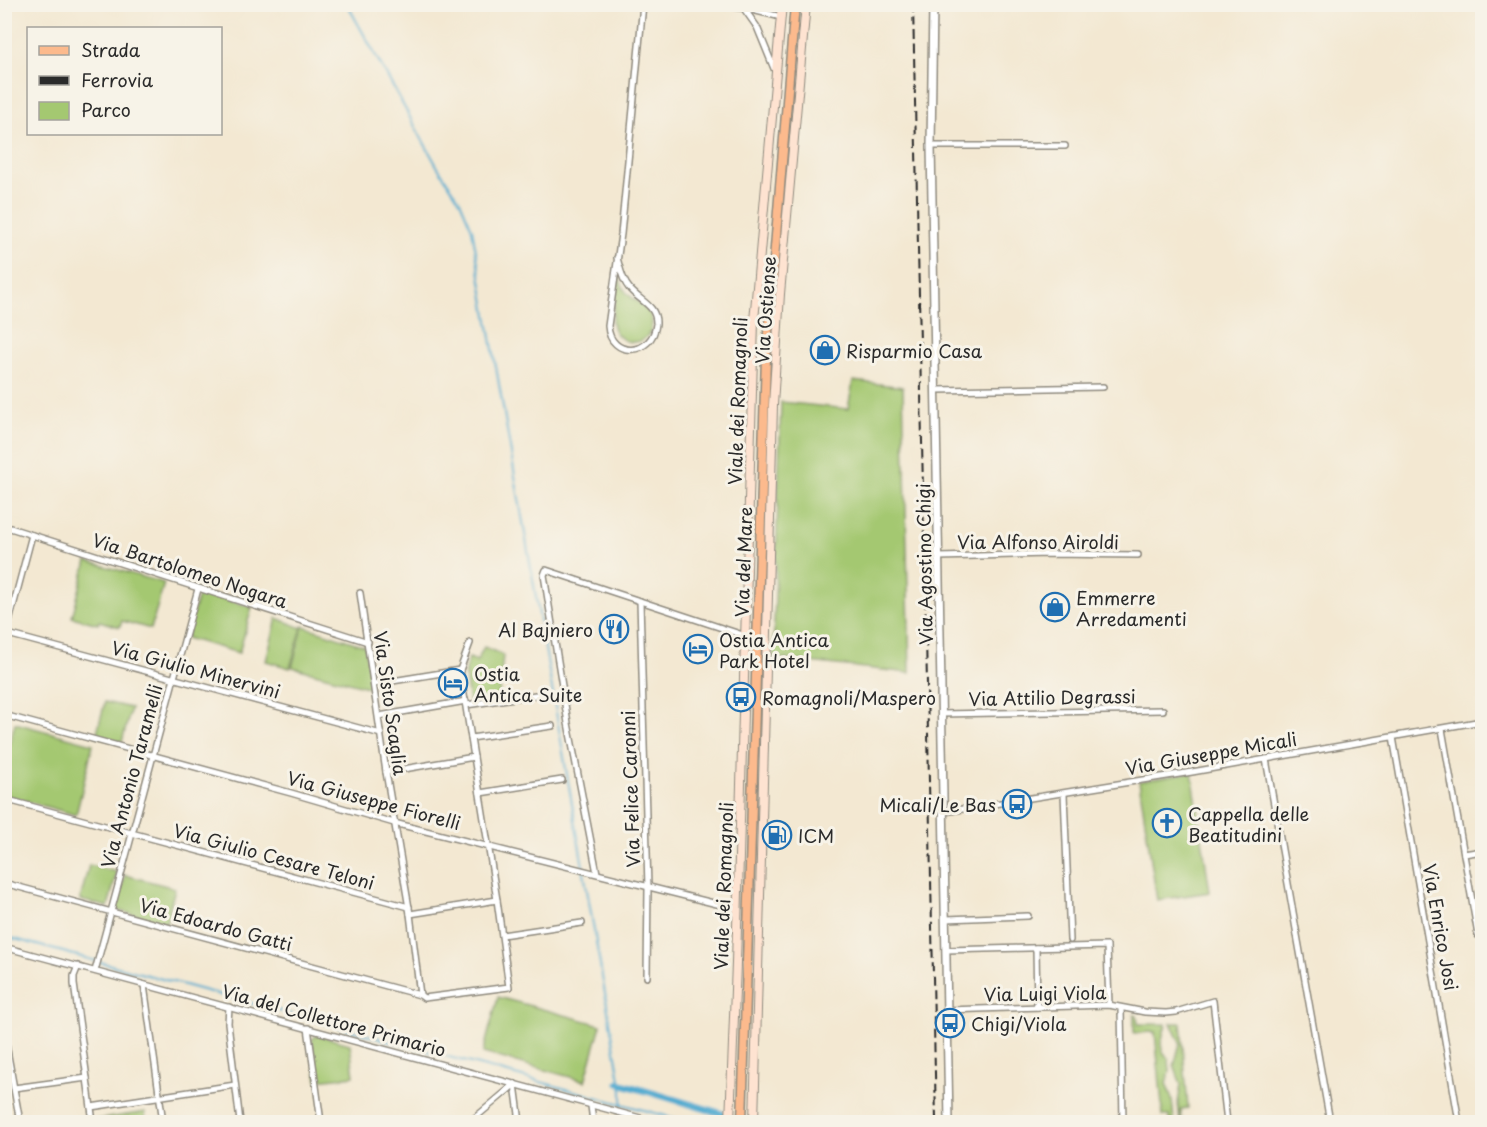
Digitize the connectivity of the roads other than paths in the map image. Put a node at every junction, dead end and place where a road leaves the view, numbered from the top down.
1 (643, 4) edge
2 (703, 4) edge
3 (782, 4) edge
4 (795, 4) edge
5 (806, 4) edge
6 (933, 4) edge
7 (744, 8) junction
8 (781, 17) junction
9 (776, 73) junction
10 (932, 146) junction
11 (1065, 146) dead end
12 (617, 258) junction
13 (1103, 387) dead end
14 (937, 390) junction
15 (4, 526) edge
16 (32, 535) junction
17 (1138, 555) dead end
18 (939, 556) junction
19 (198, 589) junction
20 (360, 593) dead end
21 (640, 601) junction
22 (5, 633) edge
23 (746, 636) junction
24 (368, 642) junction
25 (470, 643) dead end
26 (460, 670) junction
27 (172, 678) junction
28 (374, 684) junction
29 (549, 693) dead end
30 (466, 703) junction
31 (1163, 710) dead end
32 (941, 714) junction
33 (4, 715) edge
34 (379, 716) junction
35 (1482, 721) edge
36 (552, 726) dead end
37 (1443, 729) junction
38 (381, 734) junction
39 (1393, 737) junction
40 (471, 738) junction
41 (152, 754) junction
42 (474, 757) junction
43 (1266, 759) junction
44 (386, 772) junction
45 (562, 780) dead end
46 (480, 793) junction
47 (1064, 794) junction
48 (4, 799) edge
49 (944, 812) junction
50 (394, 823) junction
51 (131, 833) junction
52 (488, 846) junction
53 (1482, 851) edge
54 (1464, 854) junction
55 (597, 873) junction
56 (4, 883) edge
57 (648, 887) junction
58 (497, 900) junction
59 (737, 909) junction
60 (111, 910) junction
61 (409, 911) junction
62 (1028, 916) dead end
63 (946, 919) junction
64 (582, 923) dead end
65 (502, 934) junction
66 (1482, 934) edge
67 (1070, 940) dead end
68 (4, 947) edge
69 (1036, 948) junction
70 (946, 950) junction
71 (78, 966) junction
72 (95, 971) junction
73 (647, 977) dead end
74 (144, 984) junction
75 (420, 995) junction
76 (1109, 1005) junction
77 (229, 1007) junction
78 (1037, 1007) junction
79 (1121, 1008) junction
80 (947, 1010) junction
81 (308, 1028) junction
82 (4, 1033) edge
83 (87, 1078) junction
84 (515, 1084) junction
85 (235, 1085) junction
86 (14, 1088) junction
87 (160, 1096) junction
88 (591, 1106) junction
89 (91, 1107) junction
90 (20, 1122) edge
91 (93, 1122) edge
92 (163, 1122) edge
93 (240, 1122) edge
94 (321, 1122) edge
95 (470, 1122) edge
96 (520, 1122) edge
97 (593, 1122) edge
98 (655, 1122) edge
99 (730, 1122) edge
100 (742, 1122) edge
101 (754, 1122) edge
102 (949, 1122) edge
103 (1123, 1122) edge
104 (1227, 1122) edge
105 (1330, 1122) edge
106 (1459, 1122) edge

1 - 12 street
2 - 7 street
3 - 8 main road, Viale dei Romagnoli
4 - 100 main road, Via del Mare
5 - 101 main road, Via Ostiense
6 - 10 street, Via Agostino Chigi
7 - 8 street
7 - 9 street
8 - 9 main road, Viale dei Romagnoli
9 - 23 main road, Viale dei Romagnoli
10 - 11 street
10 - 14 street, Via Agostino Chigi
12 - 12 street
13 - 14 street
14 - 18 street, Via Agostino Chigi
15 - 16 street, Via Bartolomeo Nogara
16 - 19 street, Via Bartolomeo Nogara
16 - 22 street
17 - 18 street, Via Alfonso Airoldi
18 - 32 street, Via Agostino Chigi
19 - 24 street, Via Bartolomeo Nogara
19 - 27 street, Via Antonio Taramelli
20 - 24 street, Via Sisto Scaglia
21 - 23 street
21 - 55 street
21 - 57 street, Via Felice Caronni
22 - 27 street, Via Giulio Minervini
23 - 59 main road, Viale dei Romagnoli
24 - 28 street, Via Sisto Scaglia
25 - 26 street
26 - 28 street
26 - 30 street
27 - 38 street, Via Giulio Minervini
27 - 41 street, Via Antonio Taramelli
28 - 34 street, Via Sisto Scaglia
29 - 30 street
30 - 34 street
30 - 40 street
31 - 32 street, Via Attilio Degrassi
32 - 49 street, Via Agostino Chigi
33 - 41 street, Via Giuseppe Fiorelli
34 - 38 street, Via Sisto Scaglia
35 - 37 street, Via Giuseppe Micali
36 - 40 street
37 - 39 street, Via Giuseppe Micali
37 - 54 street
38 - 44 street, Via Sisto Scaglia
39 - 43 street, Via Giuseppe Micali
39 - 106 street, Via Enrico Josi
40 - 42 street
41 - 50 street, Via Giuseppe Fiorelli
41 - 51 street, Via Antonio Taramelli
42 - 44 street
42 - 46 street
43 - 47 street, Via Giuseppe Micali
43 - 105 street
44 - 50 street, Via Sisto Scaglia
45 - 46 street
46 - 52 street
47 - 49 street, Via Giuseppe Micali
47 - 67 street
48 - 51 street, Via Giulio Cesare Teloni
49 - 63 street, Via Agostino Chigi
50 - 52 street, Via Giuseppe Fiorelli
50 - 61 street, Via Sisto Scaglia
51 - 60 street, Via Antonio Taramelli
51 - 61 street, Via Giulio Cesare Teloni
52 - 55 street, Via Giuseppe Fiorelli
52 - 58 street
53 - 54 street
54 - 66 street
55 - 57 street, Via Giuseppe Fiorelli
56 - 60 street, Via Edoardo Gatti
57 - 59 street, Via Giuseppe Fiorelli
57 - 73 street, Via Felice Caronni
58 - 61 street
58 - 65 street
59 - 99 main road, Viale dei Romagnoli
60 - 72 street, Via Antonio Taramelli
60 - 75 street, Via Edoardo Gatti
61 - 75 street, Via Sisto Scaglia
62 - 63 street
63 - 70 street, Via Agostino Chigi
64 - 65 street
65 - 75 street, Via Edoardo Gatti
68 - 71 street, Via del Collettore Primario
69 - 70 street
69 - 76 street
69 - 78 street
70 - 80 street, Via Agostino Chigi
71 - 72 street, Via del Collettore Primario
71 - 83 street
72 - 74 street, Via del Collettore Primario
74 - 77 street, Via del Collettore Primario
74 - 87 street
76 - 78 street, Via Luigi Viola
76 - 79 street, Via Luigi Viola
77 - 81 street, Via del Collettore Primario
77 - 85 street
78 - 80 street, Via Luigi Viola
79 - 103 street
79 - 104 street, Via Luigi Viola
80 - 102 street, Via Agostino Chigi
81 - 84 street, Via del Collettore Primario
81 - 94 street
82 - 86 street
83 - 86 street
83 - 89 street
84 - 88 street, Via del Collettore Primario
84 - 95 street
84 - 96 street
85 - 87 street
85 - 93 street
86 - 90 street
87 - 89 street
87 - 92 street
88 - 97 street
88 - 98 street, Via del Collettore Primario
89 - 91 street

